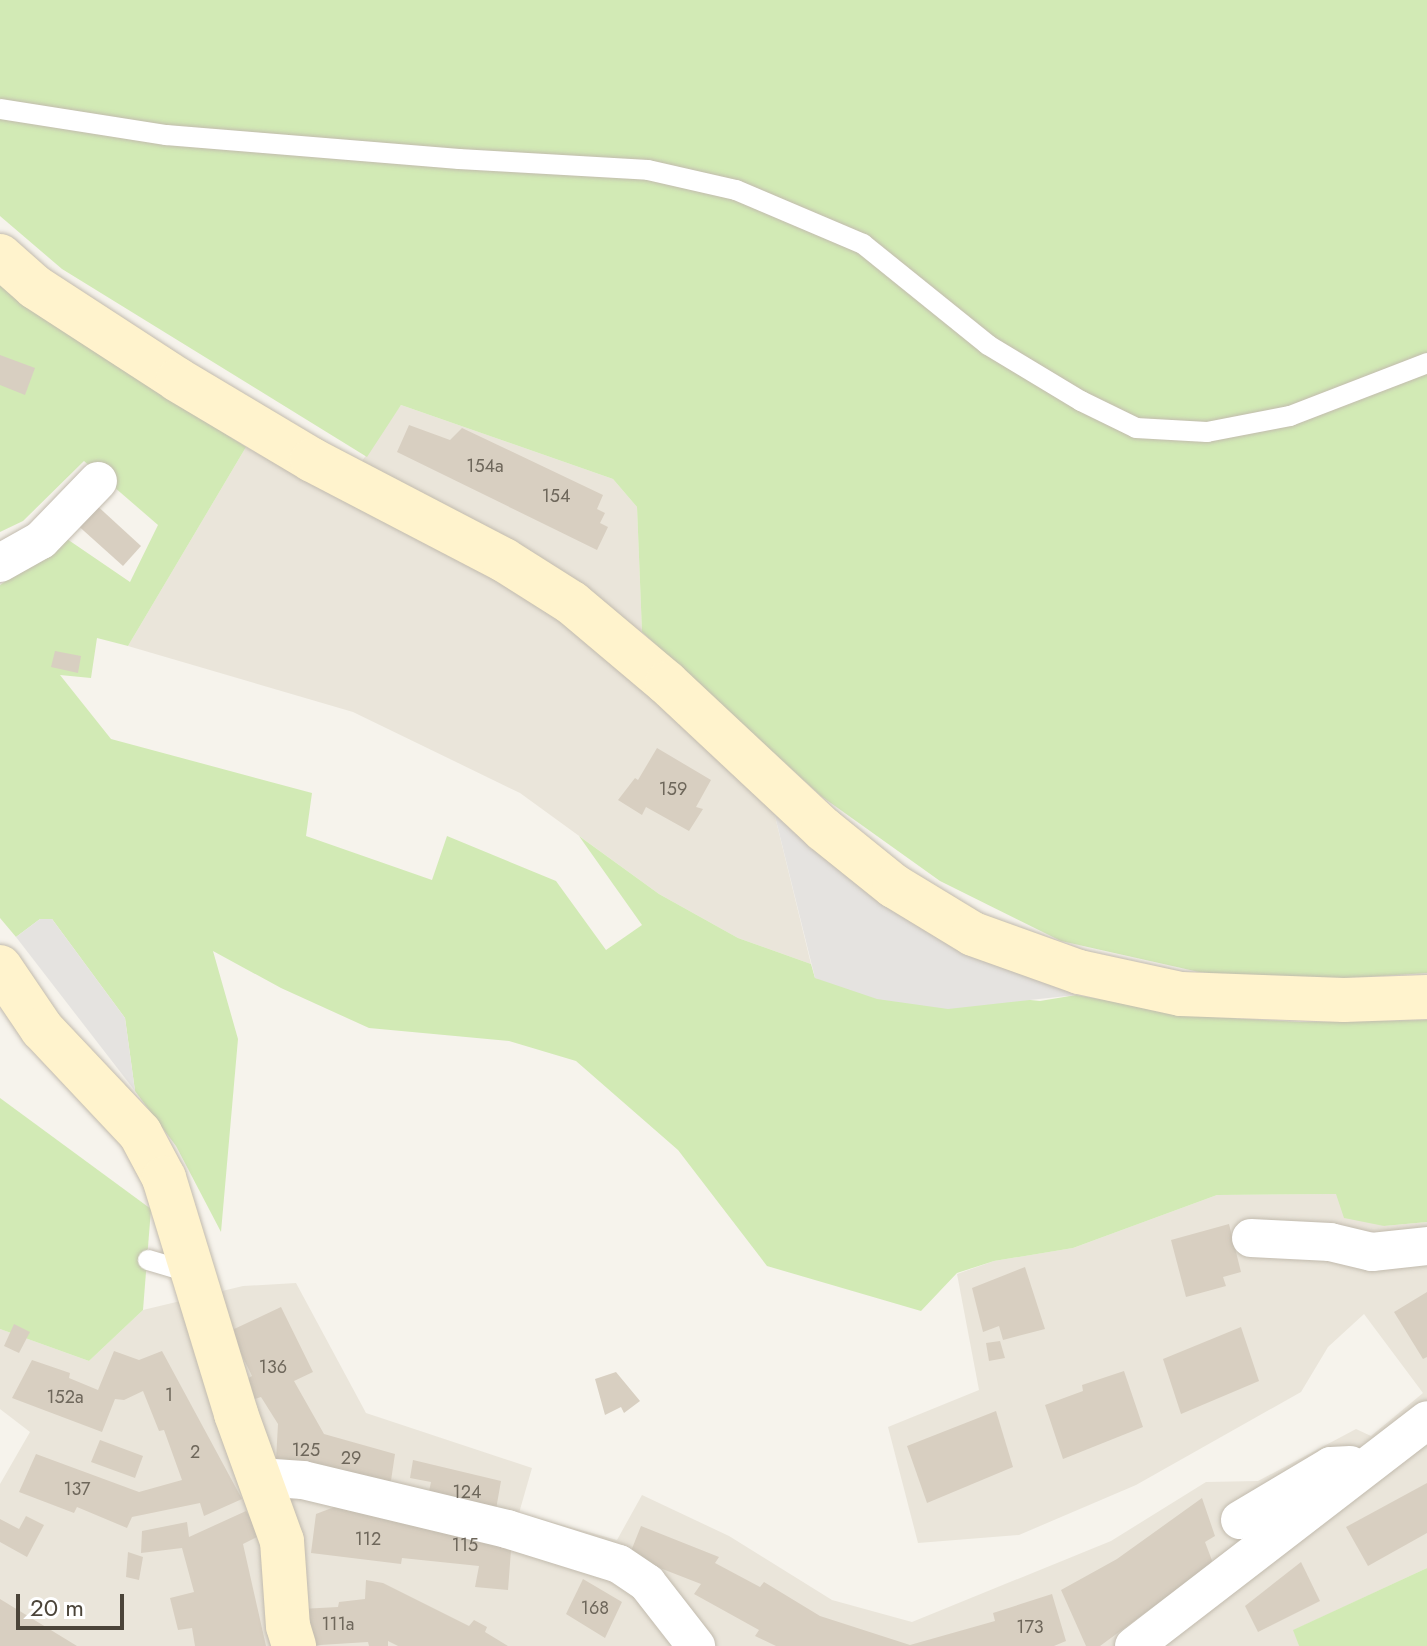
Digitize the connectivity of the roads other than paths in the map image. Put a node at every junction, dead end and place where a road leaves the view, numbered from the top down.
1 (0, 109) edge
2 (0, 256) edge
3 (1427, 363) edge
4 (98, 481) dead end
5 (0, 563) edge
6 (0, 967) edge
7 (1427, 997) edge
8 (1251, 1238) dead end
9 (1427, 1246) edge
10 (148, 1260) dead end
11 (192, 1273) junction
12 (1427, 1420) edge
13 (1358, 1473) junction
14 (259, 1477) junction
15 (1240, 1520) dead end
16 (294, 1646) edge
17 (696, 1646) edge
18 (1134, 1646) edge

1 - 3 lane
2 - 7 main road
4 - 5 street
6 - 11 main road
8 - 9 street
10 - 11 lane
11 - 14 main road
12 - 13 street
13 - 15 street
13 - 18 street
14 - 16 main road
14 - 17 street

